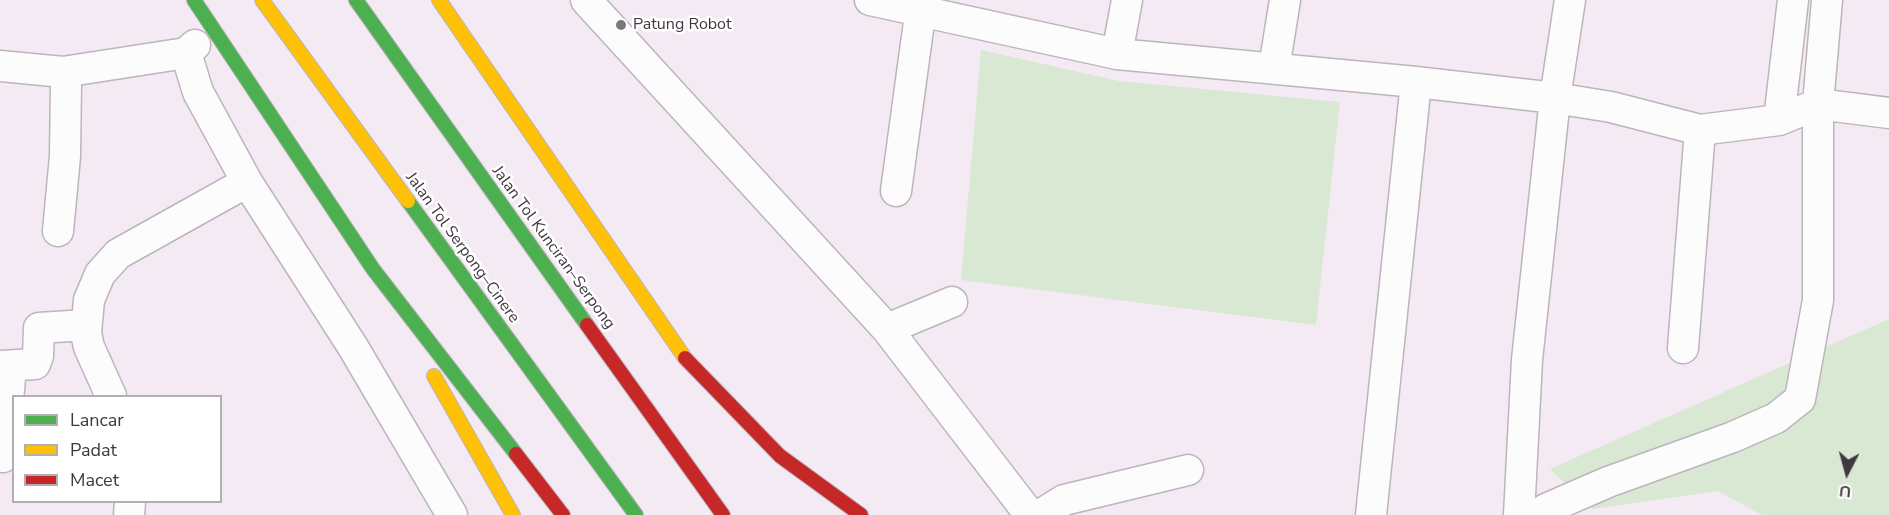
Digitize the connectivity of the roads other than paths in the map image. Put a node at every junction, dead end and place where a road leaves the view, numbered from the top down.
1 (194, 0) edge
2 (262, 0) edge
3 (356, 0) edge
4 (440, 0) edge
5 (586, 0) edge
6 (870, 0) edge
7 (1127, 0) edge
8 (1285, 0) edge
9 (1570, 0) edge
10 (1793, 0) edge
11 (1827, 0) edge
12 (921, 5) edge
13 (1117, 54) junction
14 (0, 66) edge
15 (1274, 68) junction
16 (63, 72) junction
17 (1416, 82) junction
18 (1555, 98) junction
19 (1818, 104) junction
20 (1889, 113) edge
21 (1779, 120) junction
22 (1700, 130) junction
23 (247, 182) junction
24 (896, 191) dead end
25 (58, 231) dead end
26 (373, 269) junction
27 (952, 302) dead end
28 (86, 325) junction
29 (887, 330) junction
30 (1683, 348) dead end
31 (6, 367) edge
32 (111, 395) edge
33 (3, 457) dead end
34 (1188, 470) dead end
35 (453, 515) edge
36 (513, 515) edge
37 (563, 515) edge
38 (636, 515) edge
39 (723, 515) edge
40 (861, 515) edge
41 (1030, 515) edge
42 (1040, 515) edge
43 (1371, 515) edge
44 (1519, 515) edge
45 (1538, 515) edge

1 - 26 highway
2 - 38 highway, Jalan Tol Serpong–Cinere
3 - 39 highway, Jalan Tol Kunciran–Serpong
4 - 40 highway
5 - 29 street
6 - 12 street
7 - 13 street
8 - 15 street
9 - 18 street
10 - 21 street
11 - 19 street
12 - 13 street
12 - 24 street
13 - 15 street
14 - 16 street
15 - 17 street
16 - 23 street
16 - 25 street
17 - 18 street
17 - 43 street
18 - 22 street
18 - 44 street
19 - 20 street
19 - 21 street
19 - 45 street
21 - 22 street
22 - 30 street
23 - 28 street
23 - 35 street
26 - 36 highway
26 - 37 highway
27 - 29 street
28 - 31 street
28 - 32 street
29 - 41 street
31 - 33 street
34 - 42 street

